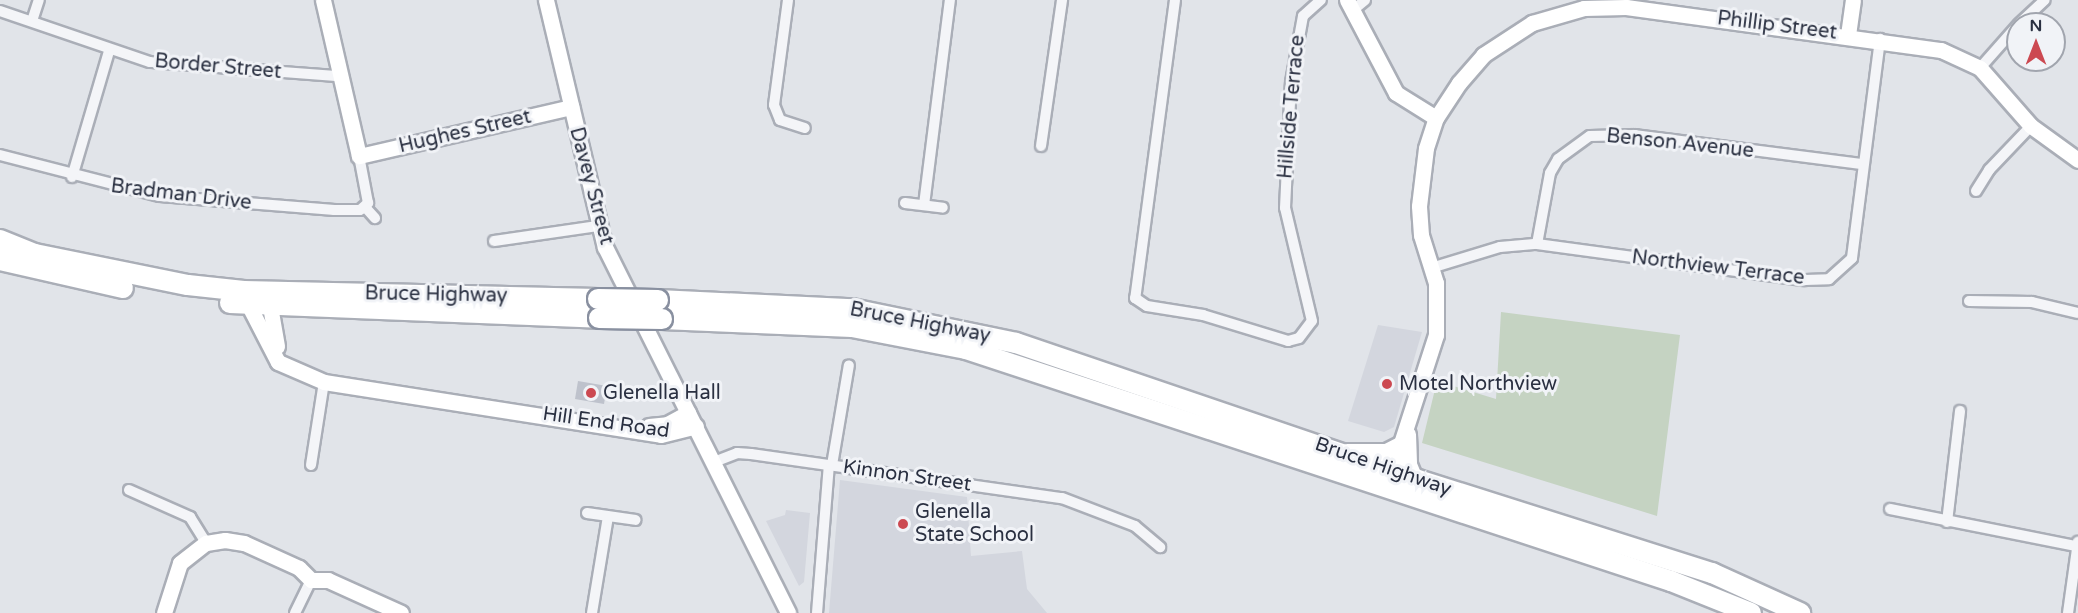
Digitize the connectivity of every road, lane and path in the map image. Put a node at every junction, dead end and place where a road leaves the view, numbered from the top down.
1 (39, 0) edge
2 (323, 0) edge
3 (546, 0) edge
4 (788, 0) edge
5 (950, 0) edge
6 (1062, 0) edge
7 (1175, 0) edge
8 (1321, 0) edge
9 (1365, 0) edge
10 (1853, 0) edge
11 (2045, 0) edge
12 (1349, 6) edge
13 (0, 11) edge
14 (2032, 12) edge
15 (32, 21) junction
16 (1848, 35) junction
17 (2006, 38) edge
18 (1880, 39) junction
19 (109, 51) junction
20 (1980, 68) junction
21 (337, 76) junction
22 (571, 107) junction
23 (1436, 118) junction
24 (2031, 126) junction
25 (805, 128) dead end
26 (1041, 146) dead end
27 (0, 155) edge
28 (358, 156) junction
29 (2078, 160) edge
30 (1862, 164) junction
31 (72, 177) junction
32 (1976, 191) dead end
33 (905, 202) dead end
34 (924, 205) junction
35 (365, 207) junction
36 (943, 208) dead end
37 (375, 218) dead end
38 (598, 226) junction
39 (0, 240) edge
40 (494, 241) dead end
41 (1537, 244) junction
42 (0, 260) edge
43 (1431, 268) junction
44 (246, 298) junction
45 (1969, 301) dead end
46 (270, 306) junction
47 (598, 308) junction
48 (660, 310) junction
49 (2078, 313) edge
50 (849, 365) dead end
51 (309, 377) junction
52 (324, 382) junction
53 (1960, 411) dead end
54 (692, 420) junction
55 (1408, 428) junction
56 (1400, 444) junction
57 (1332, 449) junction
58 (714, 462) junction
59 (311, 465) dead end
60 (831, 465) junction
61 (1392, 471) junction
62 (1415, 479) junction
63 (129, 490) dead end
64 (1890, 509) dead end
65 (587, 513) dead end
66 (608, 516) junction
67 (636, 520) dead end
68 (1947, 522) junction
69 (206, 543) junction
70 (2077, 544) edge
71 (1559, 546) junction
72 (1160, 547) dead end
73 (310, 580) junction
74 (164, 613) edge
75 (295, 613) edge
76 (401, 613) edge
77 (592, 613) edge
78 (788, 613) edge
79 (817, 613) edge
80 (1751, 613) edge
81 (1800, 613) edge
82 (2068, 613) edge

1 - 15 street
2 - 21 street
3 - 22 street, Davey Street
4 - 25 street
5 - 34 street
6 - 26 street
7 - 8 street, Hillside Terrace
9 - 12 street
10 - 16 street
11 - 14 street
12 - 23 street
13 - 15 street, Border Street
15 - 19 street, Border Street
16 - 18 street, Phillip Street
16 - 23 street, Phillip Street
17 - 20 street
18 - 20 street, Phillip Street
18 - 30 street, Northview Terrace
19 - 21 street, Border Street
19 - 31 street
20 - 24 street, Phillip Street
21 - 28 street
22 - 28 street, Hughes Street
22 - 38 street, Davey Street
23 - 43 street, Phillip Street
24 - 29 street, Phillip Street
24 - 32 street
27 - 31 street, Bradman Drive
28 - 35 street
30 - 41 street, Benson Avenue
30 - 41 street, Northview Terrace
31 - 35 street, Bradman Drive
33 - 34 street
34 - 36 street
35 - 37 street
38 - 40 street
38 - 54 street, Davey Street
39 - 44 highway, Bruce Highway
41 - 43 street, Northview Terrace
42 - 44 highway, Bruce Highway
43 - 55 street, Phillip Street
44 - 46 highway
44 - 47 highway, Bruce Highway
44 - 51 street, Hill End Road
45 - 49 street
46 - 47 highway, Bruce Highway
46 - 51 street, Hill End Road
47 - 48 highway, Bruce Highway, bridge
48 - 57 highway, Bruce Highway
48 - 71 highway, Bruce Highway
50 - 60 street
51 - 52 street, Hill End Road
52 - 54 street, Hill End Road
52 - 59 street
53 - 68 street
54 - 58 street, Hill End Road
55 - 56 street
55 - 62 street
56 - 57 street
56 - 61 street
57 - 61 highway, Bruce Highway
58 - 60 street, Kinnon Street
58 - 78 street, Hill End Road
60 - 72 street, Kinnon Street
60 - 79 street
61 - 62 highway, Bruce Highway
61 - 71 highway
62 - 81 highway, Bruce Highway
63 - 69 street
64 - 68 street
65 - 66 street
66 - 67 street
66 - 77 street
68 - 70 street
69 - 73 street
69 - 74 street
70 - 82 street
71 - 80 highway, Bruce Highway
73 - 75 street
73 - 76 street

